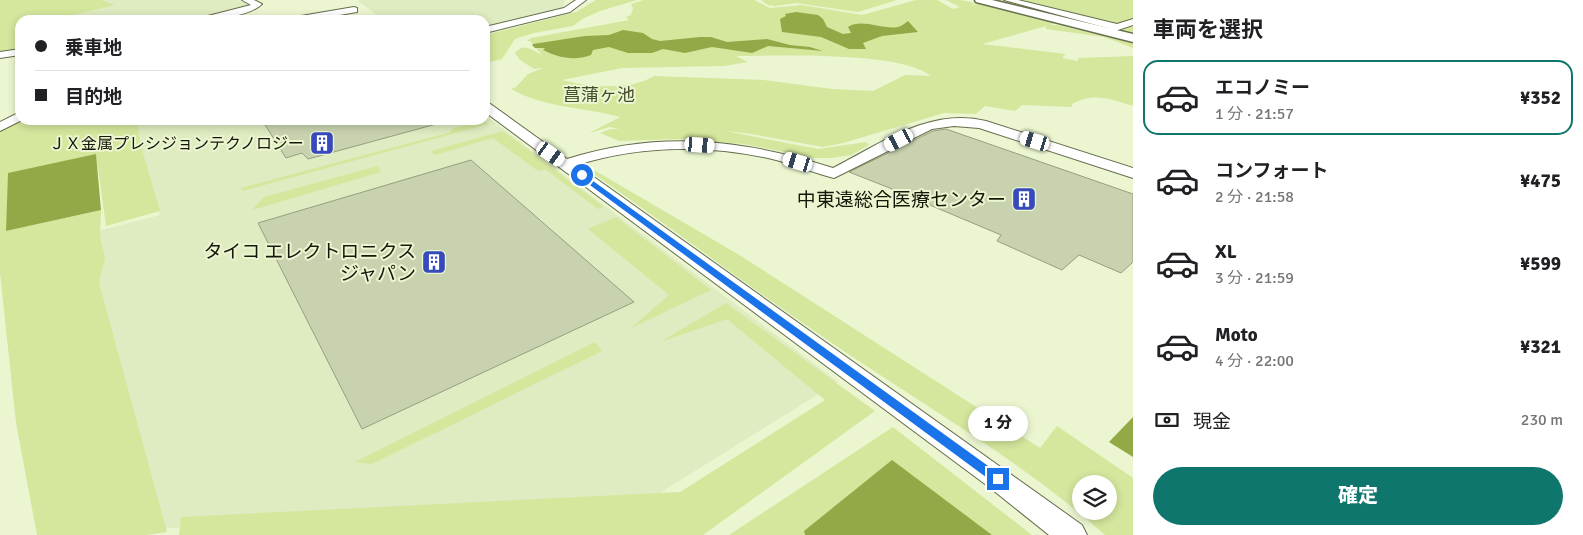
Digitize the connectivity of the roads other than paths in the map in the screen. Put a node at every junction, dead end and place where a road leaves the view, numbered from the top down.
1 (246, 0) edge
2 (342, 0) edge
3 (582, 0) edge
4 (980, 0) edge
5 (1008, 0) edge
6 (223, 15) edge
7 (340, 15) edge
8 (1133, 22) edge
9 (490, 29) edge
10 (1111, 29) junction
11 (1133, 37) edge
12 (15, 53) edge
13 (0, 55) edge
14 (490, 110) edge
15 (15, 119) edge
16 (0, 127) edge
17 (566, 164) junction
18 (1133, 173) edge
19 (1072, 535) edge

1 - 6 street
2 - 7 street
3 - 9 street
4 - 10 main road
5 - 10 street
8 - 10 street
10 - 11 main road
12 - 13 street
14 - 17 street
15 - 16 street
17 - 18 street
17 - 19 street

